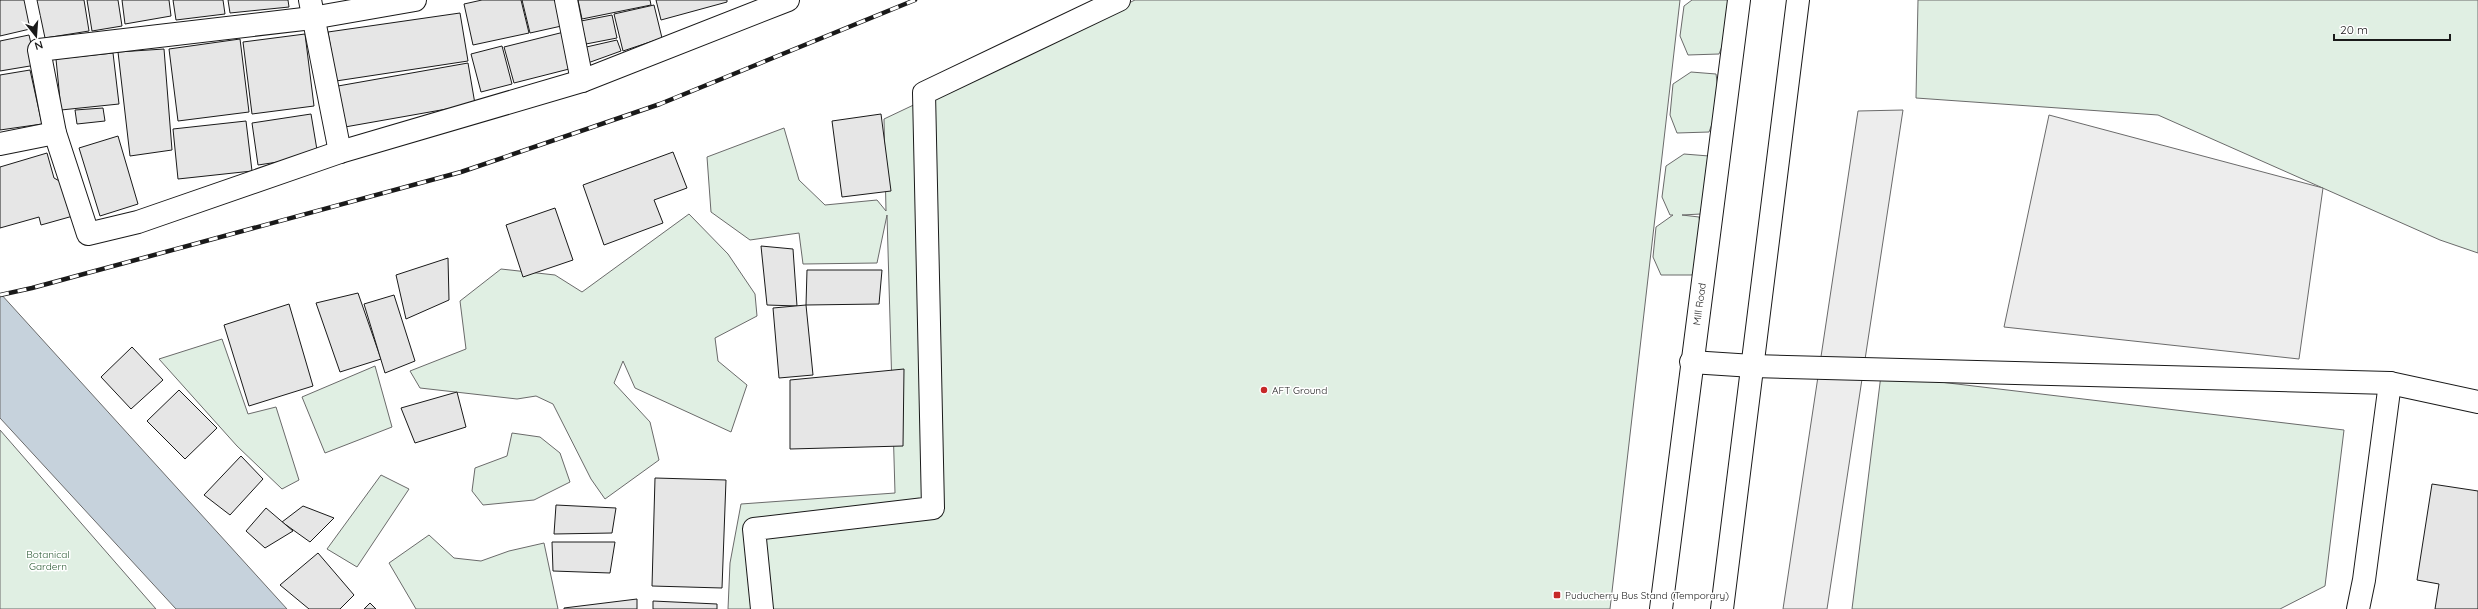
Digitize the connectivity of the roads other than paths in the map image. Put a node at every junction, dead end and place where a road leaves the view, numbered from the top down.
1 (415, 0) edge
2 (566, 0) edge
3 (788, 0) edge
4 (1119, 0) edge
5 (1739, 0) edge
6 (1798, 0) edge
7 (311, 9) edge
8 (745, 9) edge
9 (582, 81) junction
10 (55, 133) junction
11 (0, 144) edge
12 (340, 152) junction
13 (1691, 362) junction
14 (1753, 366) junction
15 (2390, 383) junction
16 (2478, 402) edge
17 (762, 609) edge
18 (1661, 609) edge
19 (1722, 609) edge
20 (2358, 609) edge

1 - 7 street
2 - 9 street
3 - 8 street
4 - 17 street
5 - 13 street, Mill Road
6 - 14 street
7 - 10 street
7 - 12 street
8 - 9 street
9 - 12 street
10 - 11 street
10 - 12 street
13 - 14 street
13 - 18 street, Mill Road
14 - 15 street
14 - 19 street
15 - 16 street
15 - 20 street

